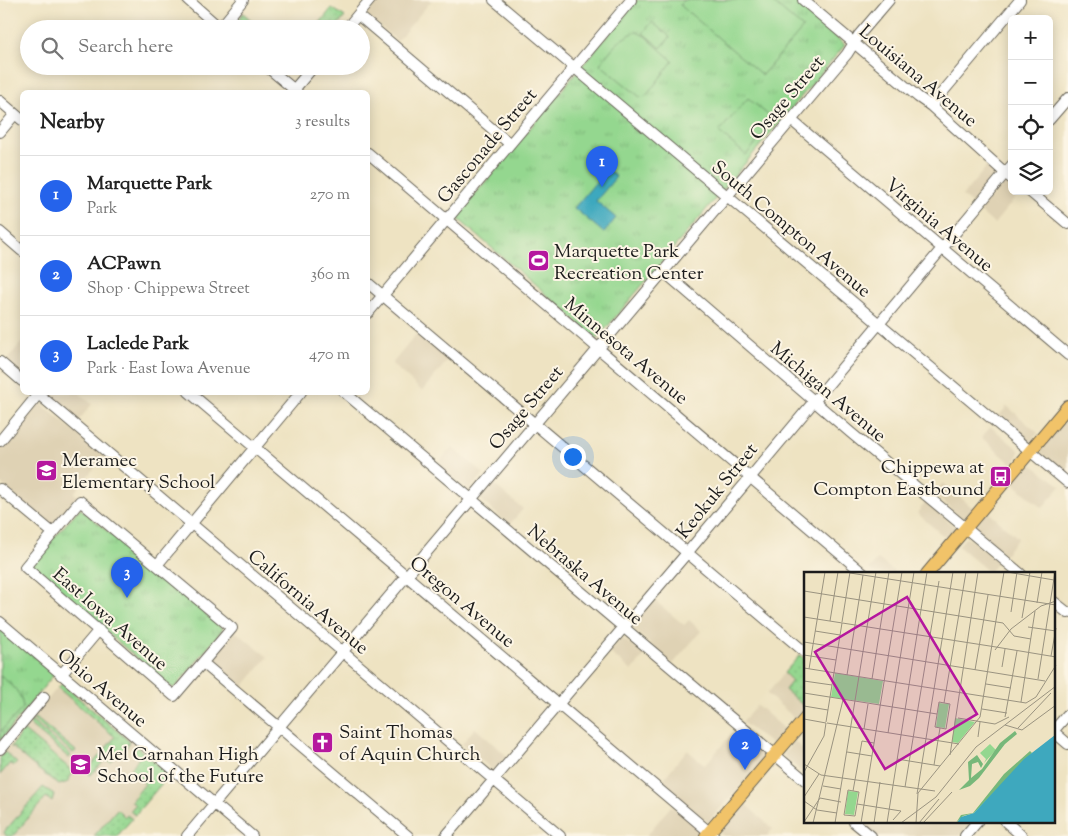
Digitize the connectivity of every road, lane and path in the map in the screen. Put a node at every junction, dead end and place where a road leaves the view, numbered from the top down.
1 (188, 0) edge
2 (243, 0) edge
3 (370, 0) edge
4 (494, 0) edge
5 (631, 0) edge
6 (803, 0) edge
7 (889, 0) edge
8 (1020, 0) edge
9 (358, 15) junction
10 (211, 20) edge
11 (227, 20) edge
12 (354, 20) edge
13 (364, 20) edge
14 (370, 25) edge
15 (854, 44) junction
16 (575, 67) junction
17 (276, 75) edge
18 (307, 75) edge
19 (292, 90) edge
20 (296, 90) edge
21 (1068, 98) edge
22 (0, 101) edge
23 (931, 106) junction
24 (1053, 115) edge
25 (19, 117) edge
26 (790, 119) junction
27 (0, 132) edge
28 (510, 144) junction
29 (370, 156) edge
30 (1008, 176) edge
31 (1035, 195) edge
32 (727, 196) junction
33 (446, 220) junction
34 (1068, 224) edge
35 (0, 232) edge
36 (942, 248) junction
37 (20, 250) edge
38 (662, 271) junction
39 (370, 285) edge
40 (383, 295) junction
41 (370, 311) edge
42 (878, 324) junction
43 (598, 347) junction
44 (1068, 355) edge
45 (0, 362) edge
46 (20, 379) edge
47 (36, 395) edge
48 (40, 395) edge
49 (193, 395) edge
50 (299, 395) edge
51 (348, 395) edge
52 (813, 400) junction
53 (1068, 406) edge
54 (534, 423) junction
55 (0, 441) edge
56 (255, 448) junction
57 (1030, 451) junction
58 (750, 476) junction
59 (1068, 484) edge
60 (0, 489) edge
61 (470, 499) junction
62 (191, 524) junction
63 (966, 527) junction
64 (53, 533) junction
65 (687, 553) junction
66 (157, 565) junction
67 (862, 572) edge
68 (929, 572) edge
69 (1019, 572) edge
70 (406, 576) junction
71 (1056, 604) edge
72 (1068, 613) edge
73 (0, 622) edge
74 (623, 628) junction
75 (99, 630) junction
76 (342, 651) junction
77 (804, 651) edge
78 (203, 662) junction
79 (61, 675) junction
80 (44, 696) dead end
81 (558, 704) junction
82 (1068, 714) edge
83 (804, 720) edge
84 (278, 727) junction
85 (1056, 729) edge
86 (1056, 733) edge
87 (1068, 744) edge
88 (0, 749) edge
89 (774, 755) junction
90 (804, 779) edge
91 (494, 780) junction
92 (214, 804) junction
93 (856, 824) edge
94 (975, 824) edge
95 (1008, 824) edge
96 (710, 835) edge
97 (187, 836) edge
98 (252, 836) edge
99 (408, 836) edge
100 (446, 836) edge
101 (560, 836) edge
102 (871, 836) edge
103 (965, 836) edge
104 (1022, 836) edge

1 - 10 street
2 - 11 street
3 - 9 street
4 - 16 street, South Compton Avenue
5 - 16 street, Gasconade Street
6 - 15 street, Louisiana Avenue
7 - 15 street, Osage Street
8 - 23 street
9 - 12 street
9 - 13 street
14 - 28 street
15 - 23 street, Louisiana Avenue
15 - 26 street, Osage Street
16 - 28 street, Gasconade Street
16 - 32 street, South Compton Avenue
17 - 19 street
18 - 20 street
21 - 24 street
22 - 25 street
23 - 30 street, Louisiana Avenue
25 - 27 street
26 - 32 street, Osage Street
26 - 36 street, Virginia Avenue
28 - 33 street, Gasconade Street
29 - 33 street, Minnesota Avenue
30 - 36 street, Keokuk Street
31 - 34 street
32 - 38 street, Osage Street
32 - 42 street, South Compton Avenue
33 - 40 street, Gasconade Street
33 - 43 street, Minnesota Avenue
35 - 37 street
36 - 42 street, Keokuk Street
36 - 44 street, Virginia Avenue
38 - 43 street, Osage Street
38 - 52 street, Michigan Avenue
39 - 40 street
40 - 41 street, Gasconade Street
40 - 54 street
42 - 52 street, Keokuk Street
42 - 57 street, South Compton Avenue
43 - 54 street, Osage Street
43 - 58 street, Minnesota Avenue
45 - 46 street
47 - 55 street
48 - 62 street, California Avenue
49 - 56 street, Oregon Avenue
50 - 56 street
51 - 61 street, Nebraska Avenue
52 - 58 street, Keokuk Street
52 - 63 street, Michigan Avenue
53 - 57 main road
54 - 61 street, Osage Street
54 - 65 street
56 - 62 street
56 - 70 street, Oregon Avenue
57 - 59 street, South Compton Avenue
57 - 63 main road
58 - 65 street, Keokuk Street
58 - 67 street, Minnesota Avenue
60 - 64 street
61 - 70 street, Osage Street
61 - 74 street, Nebraska Avenue
62 - 66 street
62 - 76 street, California Avenue
63 - 68 main road
63 - 69 street, Michigan Avenue
64 - 66 street
64 - 75 street, East Iowa Avenue
65 - 74 street, Keokuk Street
65 - 77 street
66 - 78 street
70 - 76 street, Osage Street
70 - 81 street, Oregon Avenue
71 - 72 street
73 - 79 street, Ohio Avenue
74 - 81 street, Keokuk Street
74 - 89 street, Nebraska Avenue
75 - 78 street, East Iowa Avenue
75 - 79 street
76 - 84 street, Osage Street
76 - 91 street, California Avenue
78 - 84 street
79 - 92 street, Ohio Avenue
80 - 88 street
81 - 91 street, Keokuk Street
81 - 96 street, Oregon Avenue
82 - 85 street
83 - 89 main road
84 - 92 street, Osage Street
84 - 99 street
86 - 87 street
89 - 90 street, Nebraska Avenue
89 - 96 main road
91 - 100 street, Keokuk Street
91 - 101 street, California Avenue
92 - 97 street, Osage Street
92 - 98 street, Ohio Avenue
93 - 102 street
94 - 103 street
95 - 104 street

